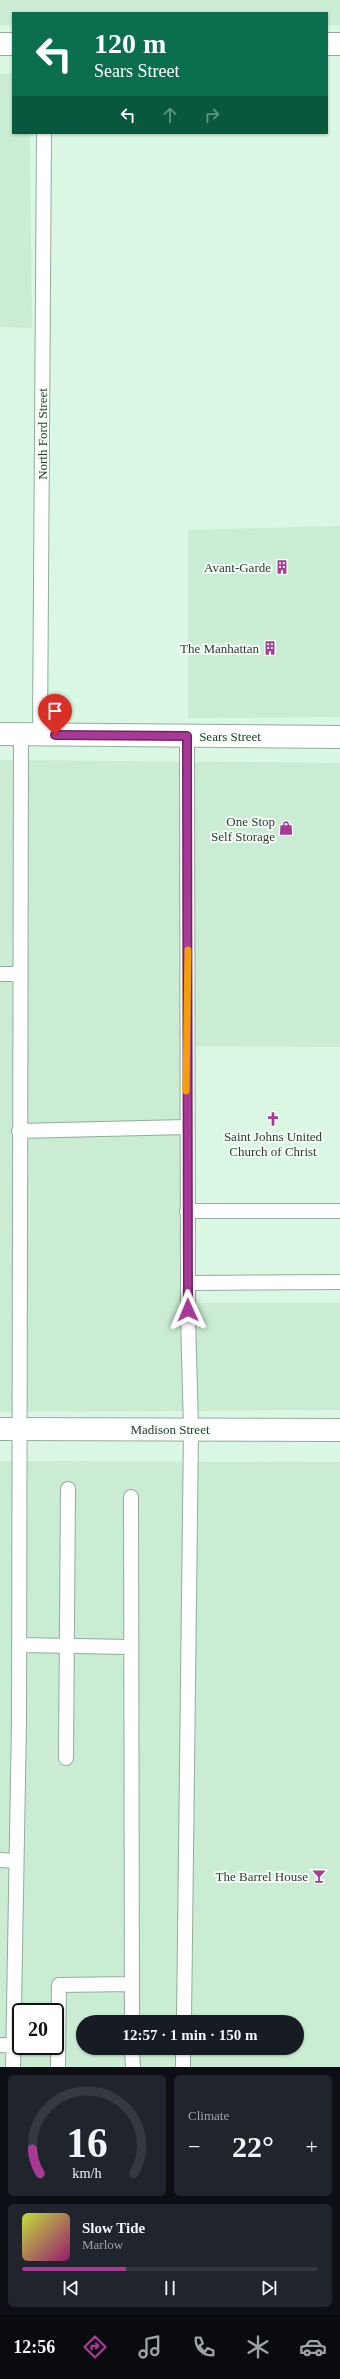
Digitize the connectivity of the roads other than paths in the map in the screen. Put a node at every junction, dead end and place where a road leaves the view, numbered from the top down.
1 (0, 44) edge
2 (12, 44) edge
3 (328, 44) edge
4 (340, 44) edge
5 (44, 134) edge
6 (20, 735) edge
7 (187, 736) junction
8 (340, 737) edge
9 (0, 974) edge
10 (20, 974) junction
11 (186, 1128) junction
12 (19, 1132) junction
13 (187, 1211) junction
14 (340, 1211) edge
15 (340, 1282) edge
16 (188, 1283) junction
17 (9, 1429) edge
18 (191, 1429) junction
19 (340, 1430) edge
20 (68, 1489) dead end
21 (131, 1497) dead end
22 (19, 1645) junction
23 (67, 1646) junction
24 (131, 1647) junction
25 (66, 1758) dead end
26 (0, 1860) edge
27 (16, 1861) junction
28 (132, 1984) junction
29 (132, 2015) edge
30 (184, 2015) edge
31 (6, 2046) edge
32 (132, 2055) edge
33 (183, 2055) edge
34 (13, 2067) edge
35 (58, 2067) edge
36 (132, 2067) edge
37 (183, 2067) edge

1 - 2 street
3 - 4 street
5 - 6 lane, North Ford Street
6 - 7 street, Sears Street
6 - 10 lane, North Ford Street
7 - 8 street, Sears Street
7 - 11 lane
9 - 10 lane
10 - 12 lane, North Ford Street
11 - 12 lane
11 - 13 lane
12 - 17 lane, North Ford Street
13 - 14 lane
13 - 16 lane
15 - 16 lane
16 - 18 lane
17 - 18 street, Madison Street
17 - 22 lane, North Ford Street
18 - 19 street, Madison Street
18 - 30 lane
20 - 23 lane
21 - 24 lane
22 - 23 lane
22 - 27 lane, North Ford Street
23 - 24 lane
23 - 25 lane
24 - 28 lane
26 - 27 lane
27 - 31 lane, North Ford Street
28 - 29 lane
28 - 35 lane
31 - 34 lane, North Ford Street
32 - 36 lane
33 - 37 lane

